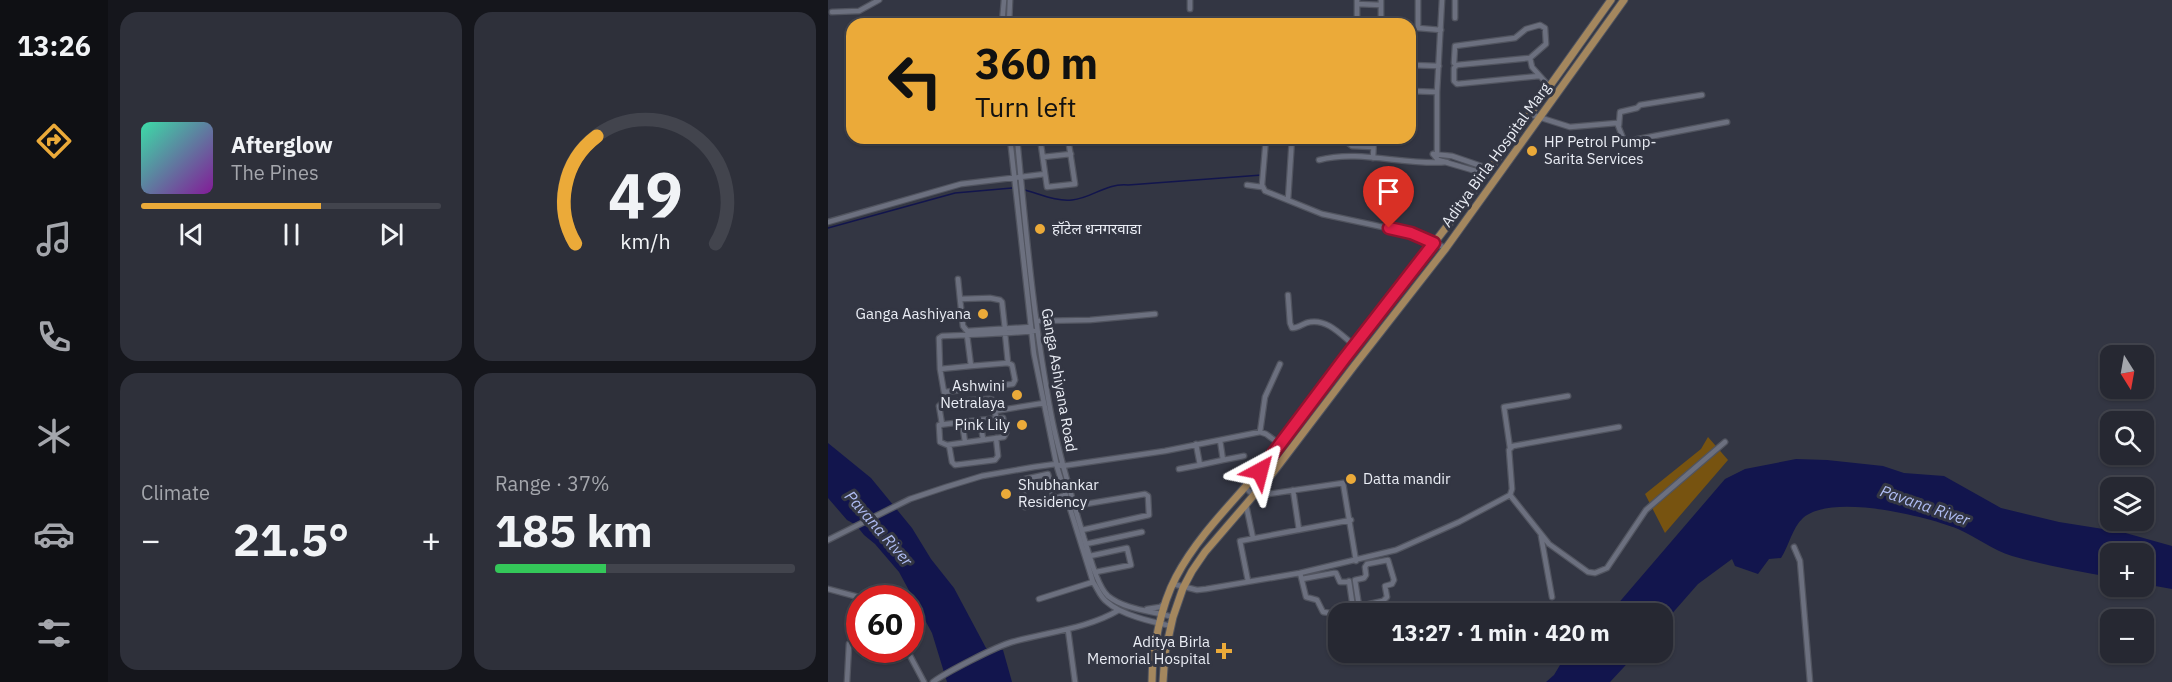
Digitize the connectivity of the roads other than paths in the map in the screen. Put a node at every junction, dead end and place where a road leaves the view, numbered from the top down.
1 (879, 0) edge
2 (1004, 0) edge
3 (1010, 0) edge
4 (1190, 0) edge
5 (1418, 0) edge
6 (1442, 0) edge
7 (1455, 0) edge
8 (1611, 0) edge
9 (1624, 0) edge
10 (1357, 2) edge
11 (1381, 3) edge
12 (1190, 9) dead end
13 (832, 12) dead end
14 (1002, 18) edge
15 (1009, 18) edge
16 (1357, 18) edge
17 (1455, 18) dead end
18 (1441, 30) junction
19 (1530, 58) junction
20 (1454, 63) dead end
21 (1416, 65) edge
22 (1439, 66) junction
23 (1539, 76) junction
24 (1549, 86) junction
25 (1416, 91) edge
26 (1437, 92) junction
27 (1702, 95) dead end
28 (1529, 114) junction
29 (1540, 118) junction
30 (1726, 122) dead end
31 (1619, 125) junction
32 (1011, 144) edge
33 (1018, 144) edge
34 (1041, 144) edge
35 (1069, 144) edge
36 (1266, 144) edge
37 (1292, 144) edge
38 (1350, 144) edge
39 (1373, 144) edge
40 (1373, 147) junction
41 (1071, 154) junction
42 (1043, 157) junction
43 (1373, 159) junction
44 (1448, 159) junction
45 (1319, 160) dead end
46 (1488, 171) junction
47 (1045, 174) junction
48 (1014, 177) junction
49 (1021, 177) junction
50 (1247, 185) dead end
51 (1262, 187) junction
52 (1288, 201) junction
53 (828, 222) edge
54 (1434, 243) junction
55 (1446, 248) junction
56 (958, 279) dead end
57 (1395, 293) junction
58 (1288, 295) dead end
59 (960, 299) junction
60 (1405, 300) junction
61 (1155, 314) dead end
62 (1038, 326) junction
63 (1031, 329) junction
64 (1005, 331) junction
65 (967, 335) junction
66 (1354, 346) junction
67 (1344, 359) junction
68 (1008, 363) junction
69 (1280, 364) dead end
70 (970, 366) junction
71 (1354, 366) junction
72 (940, 369) junction
73 (1568, 396) dead end
74 (1044, 403) junction
75 (995, 411) junction
76 (996, 417) junction
77 (980, 420) junction
78 (962, 422) junction
79 (942, 424) junction
80 (1619, 427) dead end
81 (1260, 432) junction
82 (996, 438) junction
83 (983, 439) junction
84 (1220, 440) junction
85 (965, 442) junction
86 (1725, 442) dead end
87 (1196, 444) junction
88 (949, 445) junction
89 (1281, 445) junction
90 (1510, 448) junction
91 (1244, 456) dead end
92 (1223, 460) junction
93 (1059, 465) junction
94 (1200, 465) junction
95 (1179, 469) dead end
96 (1246, 488) junction
97 (1293, 490) junction
98 (1066, 495) junction
99 (1509, 495) junction
100 (1254, 496) junction
101 (1054, 499) junction
102 (1246, 505) junction
103 (1074, 506) junction
104 (1350, 520) junction
105 (1082, 530) junction
106 (1299, 530) junction
107 (1142, 532) dead end
108 (1541, 533) junction
109 (1253, 538) junction
110 (830, 539) edge
111 (1086, 544) junction
112 (1794, 547) dead end
113 (1090, 556) junction
114 (1356, 561) junction
115 (1096, 572) junction
116 (1301, 576) junction
117 (1248, 581) junction
118 (1351, 581) junction
119 (1093, 582) junction
120 (1173, 584) junction
121 (1183, 588) junction
122 (828, 589) edge
123 (846, 594) edge
124 (1552, 597) dead end
125 (1039, 599) dead end
126 (1167, 601) junction
127 (1353, 603) edge
128 (1358, 603) edge
129 (1373, 603) edge
130 (1123, 604) junction
131 (1141, 609) junction
132 (1119, 610) junction
133 (1328, 613) edge
134 (1163, 614) junction
135 (1173, 617) junction
136 (1161, 624) junction
137 (1171, 626) junction
138 (1068, 630) junction
139 (848, 663) edge
140 (914, 663) edge
141 (934, 681) edge
142 (847, 682) edge
143 (924, 682) edge
144 (1075, 682) edge
145 (1152, 682) edge
146 (1163, 682) edge
147 (1810, 682) edge

1 - 13 street
2 - 14 street
3 - 15 street
4 - 12 street
5 - 18 street
6 - 18 street
7 - 17 street
8 - 24 main road, Aditya Birla Hospital Marg
9 - 29 main road, Aditya Birla Hospital Marg
10 - 11 street
10 - 16 street
18 - 22 street
19 - 20 street
19 - 23 street
19 - 23 street
21 - 22 street
22 - 26 street
23 - 24 street
24 - 28 main road, Aditya Birla Hospital Marg
25 - 26 street
26 - 44 street
27 - 31 street
28 - 29 street
28 - 46 main road, Aditya Birla Hospital Marg
29 - 31 street
29 - 55 main road, Aditya Birla Hospital Marg
30 - 31 street
32 - 48 street
33 - 49 street, Ganga Ashiyana Road
34 - 42 street
35 - 41 street
36 - 51 street
37 - 52 street
38 - 40 street
39 - 40 street
40 - 43 street
41 - 42 street
41 - 47 street
42 - 47 street
43 - 44 street
43 - 45 street
44 - 46 street
46 - 54 main road, Aditya Birla Hospital Marg
47 - 49 street
48 - 49 street
48 - 53 street
48 - 63 street
49 - 62 street, Ganga Ashiyana Road
50 - 51 street
51 - 52 street
52 - 54 street
54 - 55 street
54 - 57 main road, Aditya Birla Hospital Marg
55 - 60 main road, Aditya Birla Hospital Marg
56 - 59 street
57 - 60 main road
57 - 66 main road, Aditya Birla Hospital Marg
58 - 66 street
59 - 64 street
59 - 64 street
60 - 71 main road, Aditya Birla Hospital Marg
61 - 62 street
62 - 63 street
62 - 93 street, Ganga Ashiyana Road
63 - 64 street
63 - 74 street
64 - 65 street
64 - 68 street
65 - 70 street
65 - 72 street
66 - 67 main road, Aditya Birla Hospital Marg
67 - 71 main road
67 - 89 main road, Aditya Birla Hospital Marg
68 - 70 street
68 - 72 street
69 - 81 street
70 - 72 street
71 - 100 main road, Aditya Birla Hospital Marg
73 - 90 street
74 - 75 street
74 - 93 street
75 - 76 street
75 - 79 street
76 - 77 street
76 - 82 street
77 - 78 street
77 - 83 street
78 - 79 street
78 - 85 street
79 - 88 street
80 - 90 street
81 - 84 street
81 - 89 street
82 - 83 street
82 - 88 street
83 - 85 street
84 - 87 street
84 - 92 street
85 - 88 street
86 - 108 street
87 - 93 street
87 - 94 street
89 - 96 main road, Aditya Birla Hospital Marg
90 - 99 street
91 - 92 street
92 - 94 street
93 - 98 street
93 - 103 street, Ganga Ashiyana Road
93 - 110 street
94 - 95 street
96 - 100 street
96 - 120 main road, Aditya Birla Hospital Marg
97 - 100 street
97 - 104 street
97 - 106 street
98 - 101 street
98 - 119 street
99 - 108 street
99 - 114 street
100 - 102 main road, Aditya Birla Hospital Marg
101 - 101 street
102 - 109 street
102 - 121 main road, Aditya Birla Hospital Marg
103 - 105 street, Ganga Ashiyana Road
103 - 105 street
104 - 106 street
104 - 114 street
105 - 111 street, Ganga Ashiyana Road
106 - 109 street
107 - 111 street
108 - 124 street
109 - 117 street
111 - 113 street, Ganga Ashiyana Road
112 - 147 street
113 - 115 street, Ganga Ashiyana Road
113 - 115 street
114 - 116 street
115 - 130 street, Ganga Ashiyana Road
116 - 117 street
116 - 118 street
116 - 133 street
117 - 121 street
118 - 127 street
118 - 128 street
118 - 129 street
119 - 125 street
119 - 132 street
120 - 121 street
120 - 126 main road, Aditya Birla Hospital Marg
121 - 135 main road, Aditya Birla Hospital Marg
122 - 123 street
126 - 131 street
126 - 134 main road, Aditya Birla Hospital Marg
130 - 131 street, Ganga Ashiyana Road
130 - 132 street
131 - 134 street, Ganga Ashiyana Road
132 - 136 street
132 - 138 street
134 - 135 street, Ganga Ashiyana Road
134 - 136 main road, Aditya Birla Hospital Marg
135 - 137 main road, Aditya Birla Hospital Marg
136 - 137 street
136 - 145 main road, Aditya Birla Hospital Marg
137 - 146 main road, Aditya Birla Hospital Marg
138 - 141 street
138 - 144 street
139 - 142 street
140 - 143 street

